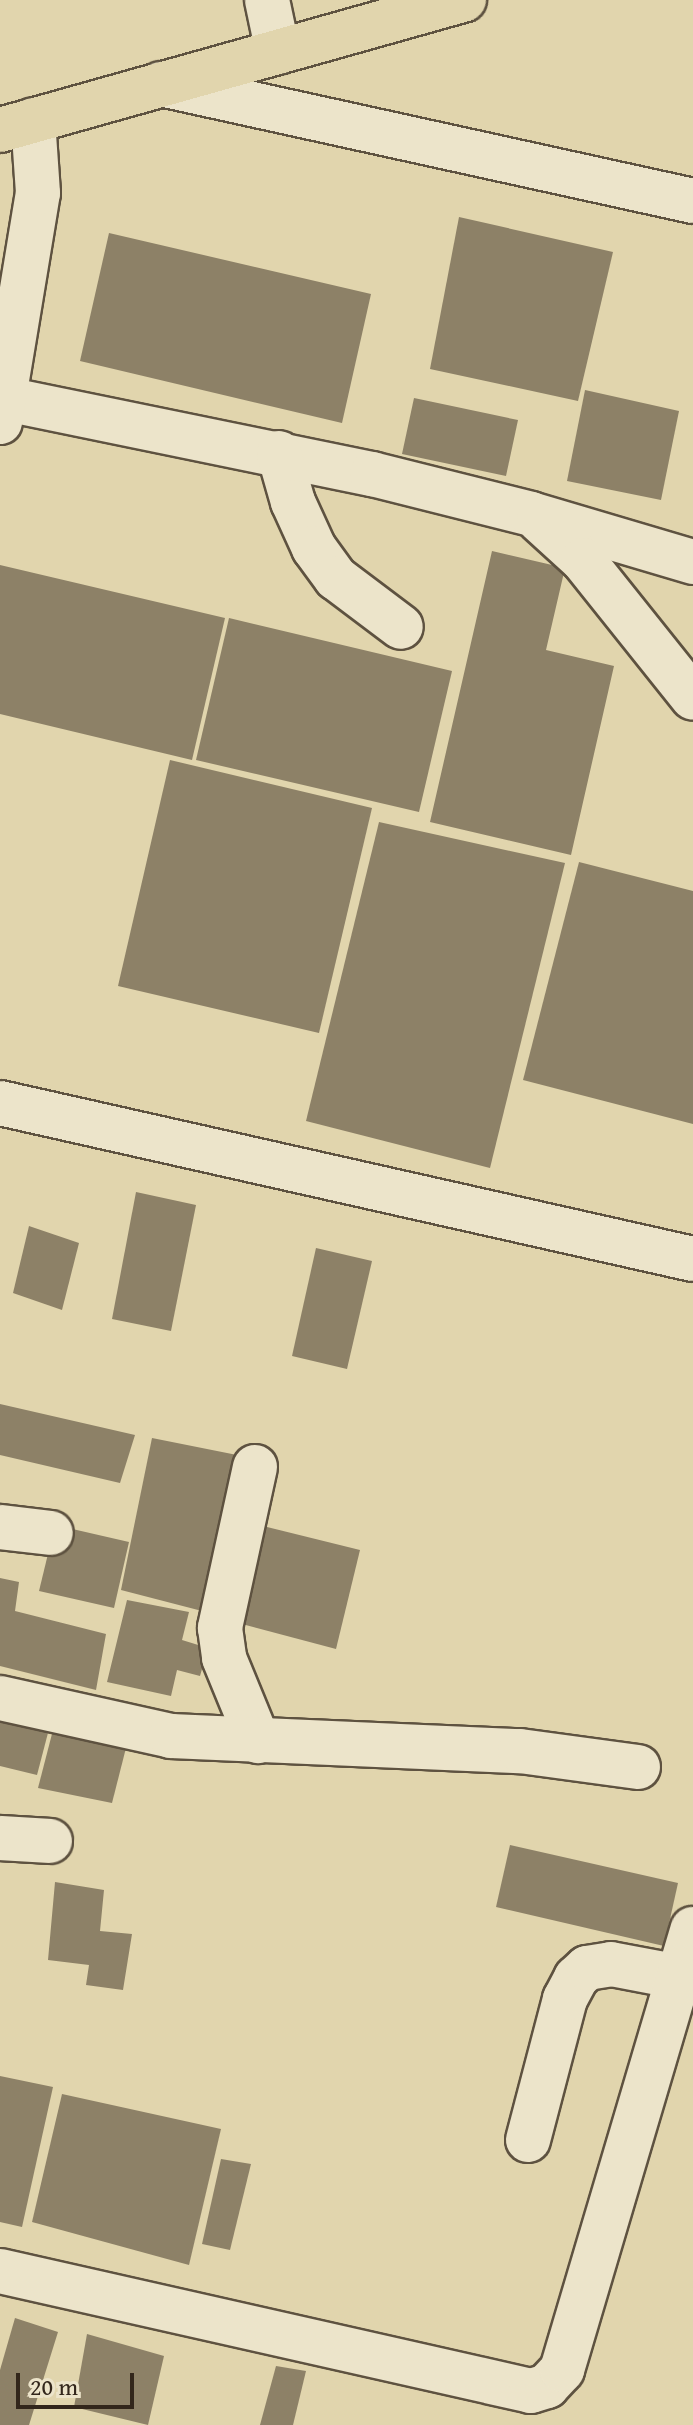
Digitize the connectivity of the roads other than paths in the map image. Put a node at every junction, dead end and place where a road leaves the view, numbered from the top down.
1 (267, 0) edge
2 (464, 0) edge
3 (278, 52) junction
4 (161, 84) junction
5 (16, 125) edge
6 (693, 201) edge
7 (3, 410) edge
8 (279, 453) junction
9 (531, 514) junction
10 (693, 562) edge
11 (401, 627) dead end
12 (693, 698) edge
13 (0, 1103) edge
14 (693, 1259) edge
15 (255, 1467) dead end
16 (0, 1527) edge
17 (51, 1533) dead end
18 (0, 1698) edge
19 (258, 1741) junction
20 (638, 1767) dead end
21 (0, 1838) edge
22 (50, 1841) dead end
23 (693, 1929) edge
24 (679, 1977) junction
25 (528, 2140) dead end
26 (0, 2271) edge

1 - 3 street
2 - 3 highway
3 - 4 highway
4 - 5 highway
4 - 6 street
5 - 7 street
7 - 8 street
8 - 9 street
8 - 11 street
9 - 10 street
9 - 12 street
13 - 14 street
15 - 19 street
16 - 17 street
18 - 19 street
19 - 20 street
21 - 22 street
23 - 24 street
24 - 25 street
24 - 26 street

